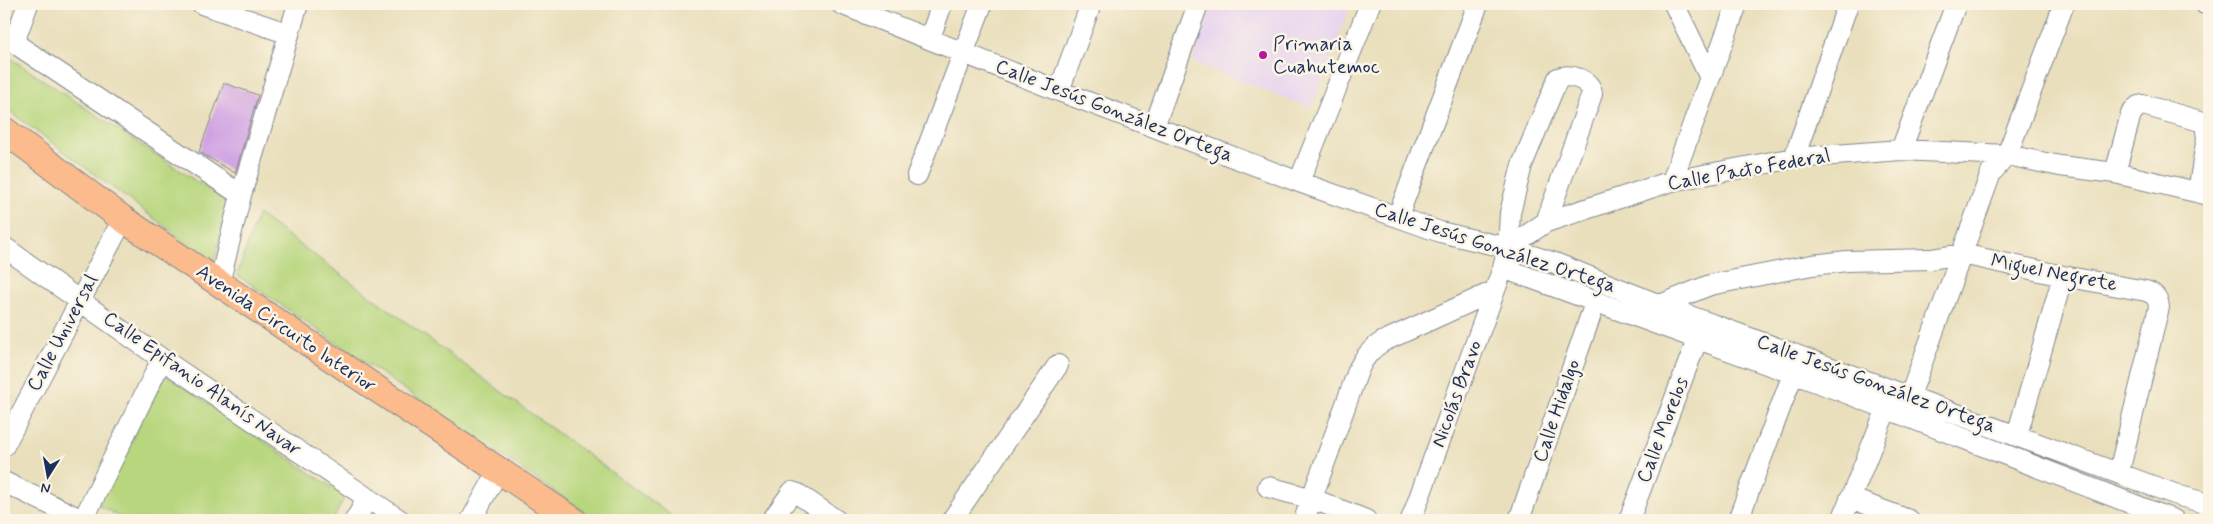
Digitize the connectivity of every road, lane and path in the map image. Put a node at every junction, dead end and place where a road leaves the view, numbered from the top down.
1 (28, 4) edge
2 (202, 4) edge
3 (298, 4) edge
4 (841, 4) edge
5 (942, 4) edge
6 (982, 4) edge
7 (1092, 4) edge
8 (1198, 4) edge
9 (1370, 4) edge
10 (1478, 4) edge
11 (1674, 4) edge
12 (1737, 4) edge
13 (1848, 4) edge
14 (1956, 4) edge
15 (2064, 4) edge
16 (2205, 4) edge
17 (2209, 5) edge
18 (289, 34) junction
19 (930, 38) junction
20 (9, 39) edge
21 (963, 53) junction
22 (1710, 78) junction
23 (1059, 91) junction
24 (1154, 127) junction
25 (4, 130) edge
26 (1901, 150) junction
27 (2008, 155) junction
28 (1794, 158) junction
29 (2115, 173) junction
30 (917, 174) dead end
31 (1672, 181) junction
32 (1299, 182) junction
33 (2203, 194) edge
34 (241, 195) junction
35 (1398, 216) junction
36 (123, 219) junction
37 (1546, 222) junction
38 (4, 247) edge
39 (1508, 248) junction
40 (1962, 254) junction
41 (1503, 268) junction
42 (2063, 276) junction
43 (220, 284) junction
44 (1494, 291) junction
45 (80, 300) junction
46 (1595, 303) junction
47 (1660, 305) junction
48 (1697, 340) junction
49 (162, 359) junction
50 (1058, 364) dead end
51 (1793, 374) junction
52 (1910, 396) junction
53 (1886, 410) junction
54 (2017, 435) junction
55 (4, 446) edge
56 (499, 470) junction
57 (2119, 472) junction
58 (4, 482) edge
59 (1268, 487) dead end
60 (368, 498) junction
61 (1850, 498) junction
62 (1312, 499) junction
63 (2209, 504) edge
64 (2209, 517) edge
65 (829, 518) edge
66 (82, 520) edge
67 (355, 520) edge
68 (400, 520) edge
69 (471, 520) edge
70 (573, 520) edge
71 (772, 520) edge
72 (952, 520) edge
73 (1304, 520) edge
74 (1366, 520) edge
75 (1411, 520) edge
76 (1519, 520) edge
77 (1629, 520) edge
78 (1738, 520) edge
79 (1842, 520) edge
80 (1910, 520) edge
81 (2174, 520) edge
82 (2206, 520) edge

1 - 20 street
2 - 18 street
3 - 18 street
4 - 19 street, Calle Jesús González Ortega
5 - 19 street
6 - 21 street
7 - 23 street
8 - 24 street
9 - 32 street
10 - 35 street
11 - 22 street
12 - 22 street
13 - 28 street
14 - 26 street
15 - 27 street
16 - 17 street
18 - 34 street
19 - 21 street, Calle Jesús González Ortega
20 - 34 street
21 - 23 street, Calle Jesús González Ortega
21 - 30 street
22 - 31 street
23 - 24 street, Calle Jesús González Ortega
24 - 32 street, Calle Jesús González Ortega
25 - 36 main road, Avenida Circuito Interior
26 - 27 street, Calle Pacto Federal
26 - 28 street, Calle Pacto Federal
27 - 29 street, Calle Pacto Federal
27 - 40 street
28 - 31 street, Calle Pacto Federal
29 - 33 street, Calle Pacto Federal
29 - 33 street
31 - 37 street, Calle Pacto Federal
32 - 35 street, Calle Jesús González Ortega
34 - 43 street
35 - 39 street, Calle Jesús González Ortega
36 - 43 main road, Avenida Circuito Interior
36 - 45 street, Calle Universal
37 - 39 street, Calle Pacto Federal
37 - 39 street, Nicolás Bravo
38 - 45 street, Calle Epifanio Alanís Navar
39 - 41 street, Nicolás Bravo
39 - 47 street, Calle Jesús González Ortega
40 - 42 street, Miguel Negrete
40 - 47 street
40 - 52 street
41 - 44 street, Nicolás Bravo
41 - 46 street, Calle Jesús González Ortega
42 - 54 street
42 - 57 street, Miguel Negrete
43 - 56 main road, Avenida Circuito Interior
44 - 62 street
44 - 75 street, Nicolás Bravo
45 - 49 street, Calle Epifanio Alanís Navar
45 - 55 street, Calle Universal
46 - 48 street, Calle Jesús González Ortega
46 - 76 street, Calle Hidalgo
47 - 52 street, Calle Jesús González Ortega
48 - 51 street, Calle Jesús González Ortega
48 - 77 street, Calle Morelos
49 - 60 street, Calle Epifanio Alanís Navar
49 - 66 street
50 - 72 street
51 - 53 street, Calle Jesús González Ortega
51 - 78 street
52 - 54 street, Calle Jesús González Ortega
53 - 61 street
53 - 81 street, Calle Jesús González Ortega
54 - 57 street, Calle Jesús González Ortega
56 - 69 street
56 - 70 main road, Avenida Circuito Interior
57 - 63 street, Calle Jesús González Ortega
58 - 66 street
59 - 62 street
60 - 67 street
60 - 68 street, Calle Epifanio Alanís Navar
61 - 79 street
61 - 80 street
62 - 73 street
62 - 74 street
64 - 82 street
65 - 71 street

